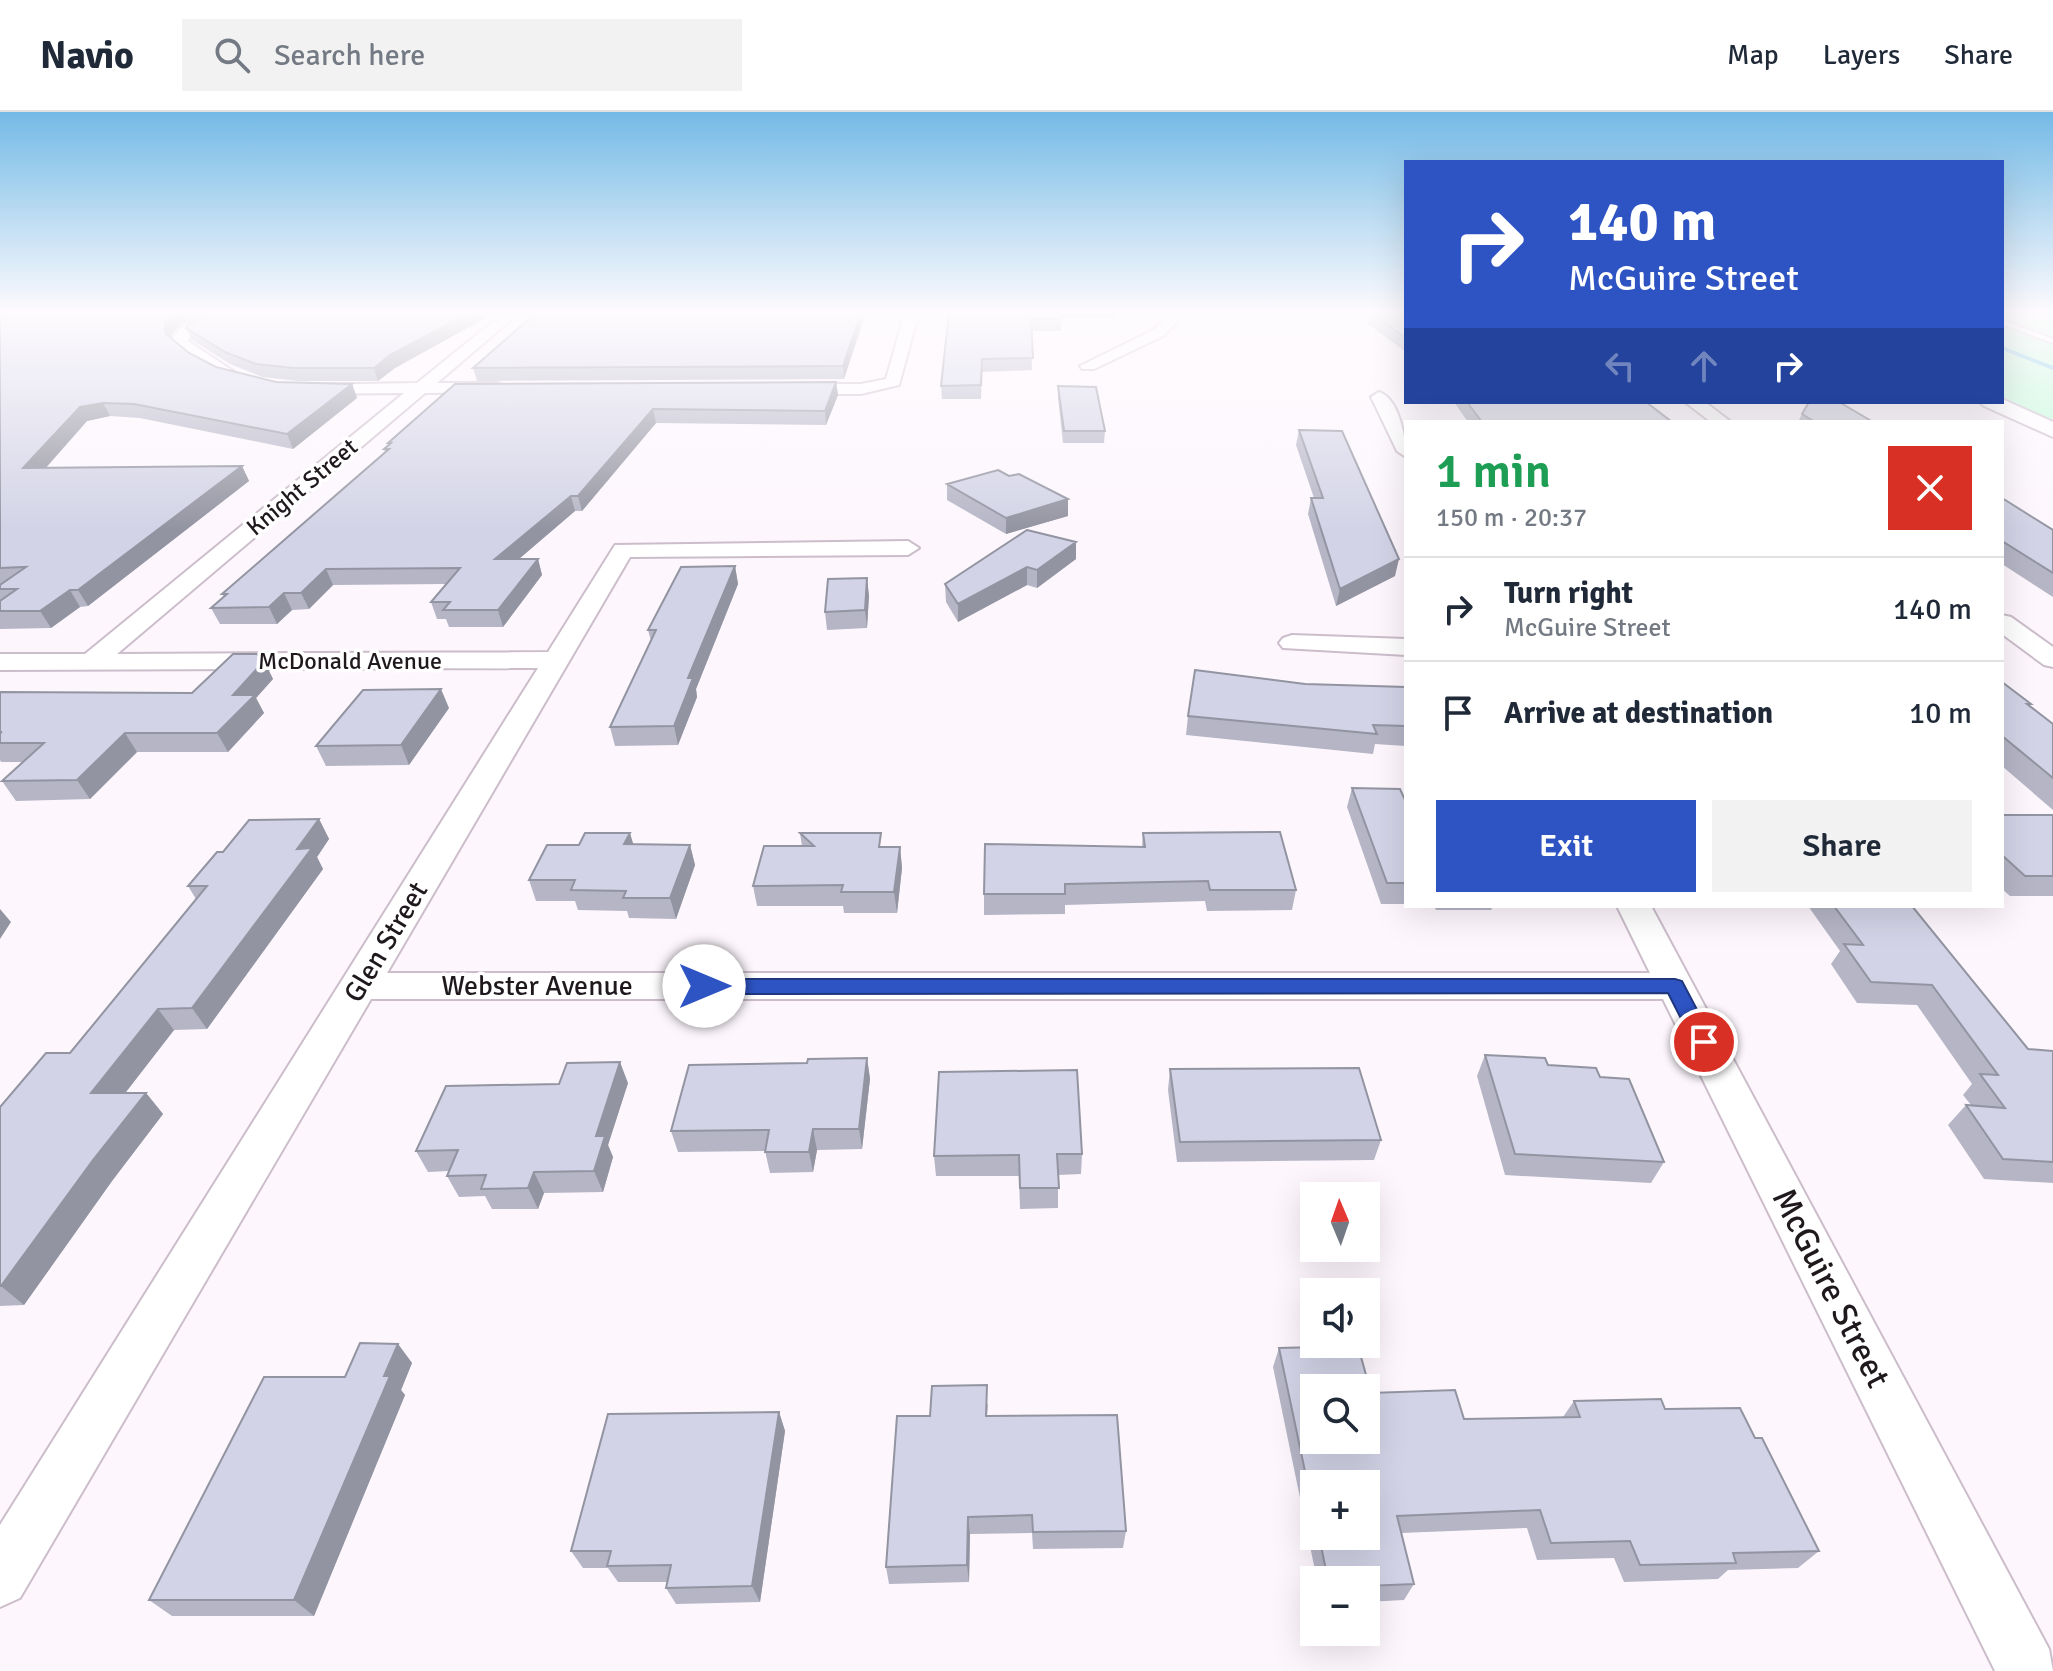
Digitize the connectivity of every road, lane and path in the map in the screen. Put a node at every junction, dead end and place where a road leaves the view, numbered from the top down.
1 (262, 385) edge
2 (425, 385) edge
3 (887, 385) edge
4 (421, 388) junction
5 (515, 388) edge
6 (767, 389) edge
7 (1379, 397) dead end
8 (1697, 404) edge
9 (1995, 404) edge
10 (1719, 420) edge
11 (2053, 430) edge
12 (1404, 447) edge
13 (908, 548) dead end
14 (2004, 623) edge
15 (1292, 643) dead end
16 (1404, 647) edge
17 (2053, 659) edge
18 (557, 660) junction
19 (0, 662) edge
20 (91, 662) junction
21 (1635, 908) edge
22 (359, 986) junction
23 (1675, 986) junction
24 (0, 1578) edge
25 (2027, 1671) edge

1 - 4 street
2 - 4 street, Knight Street
3 - 6 street
4 - 5 street
4 - 20 street, Knight Street
7 - 12 street
8 - 10 street
9 - 11 street
13 - 18 street, Glen Street
14 - 17 street
15 - 16 street
18 - 20 street, McDonald Avenue
18 - 22 street, Glen Street
19 - 20 street, McDonald Avenue
21 - 23 street, McGuire Street
22 - 23 street, Webster Avenue
22 - 24 street, Glen Street
23 - 25 street, McGuire Street

